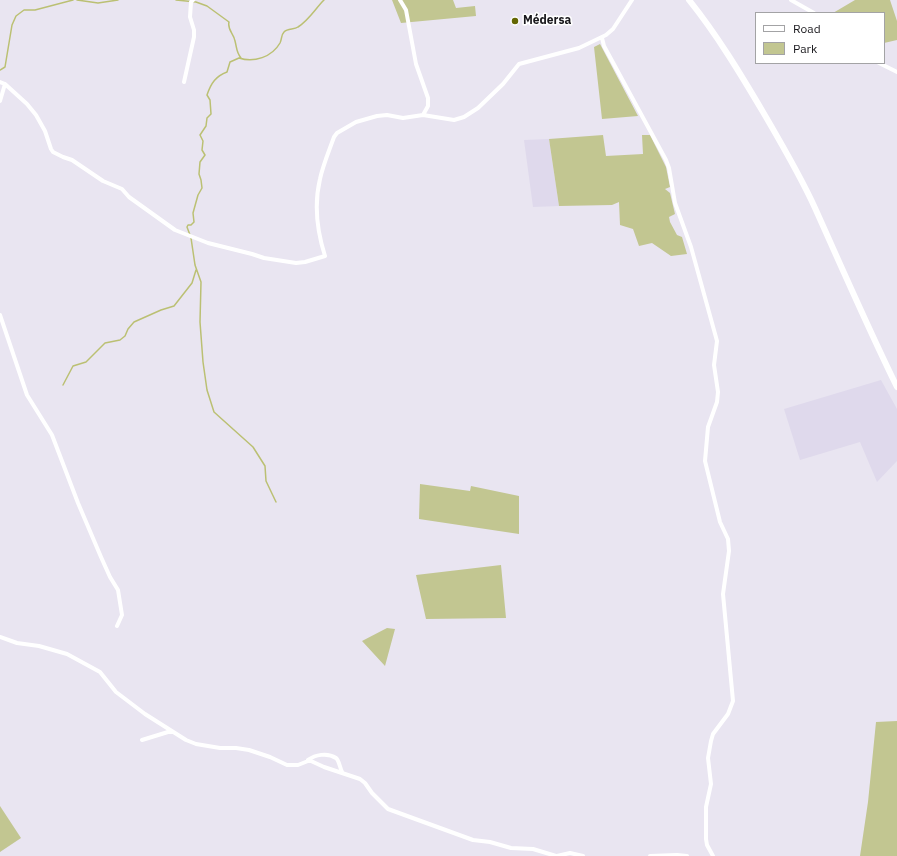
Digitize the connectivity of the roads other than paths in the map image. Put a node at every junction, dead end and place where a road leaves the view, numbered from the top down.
1 (193, 0) edge
2 (400, 0) edge
3 (632, 0) edge
4 (689, 0) edge
5 (791, 0) edge
6 (812, 12) edge
7 (602, 38) junction
8 (881, 64) edge
9 (897, 72) edge
10 (0, 82) edge
11 (184, 82) dead end
12 (5, 84) junction
13 (0, 101) edge
14 (423, 115) junction
15 (0, 316) edge
16 (897, 387) edge
17 (117, 626) dead end
18 (0, 637) edge
19 (174, 732) junction
20 (142, 740) dead end
21 (308, 761) junction
22 (342, 772) junction
23 (557, 856) edge
24 (582, 856) edge
25 (650, 856) edge
26 (687, 856) edge
27 (713, 856) edge

1 - 11 street
2 - 14 street
3 - 7 street
4 - 16 main road
5 - 6 street
7 - 14 street
7 - 27 street
8 - 9 street
10 - 12 street
12 - 13 street
12 - 14 street
15 - 17 street
18 - 19 street
19 - 20 street
19 - 21 street
21 - 22 street
21 - 22 street
22 - 23 street
23 - 24 street
25 - 26 street

